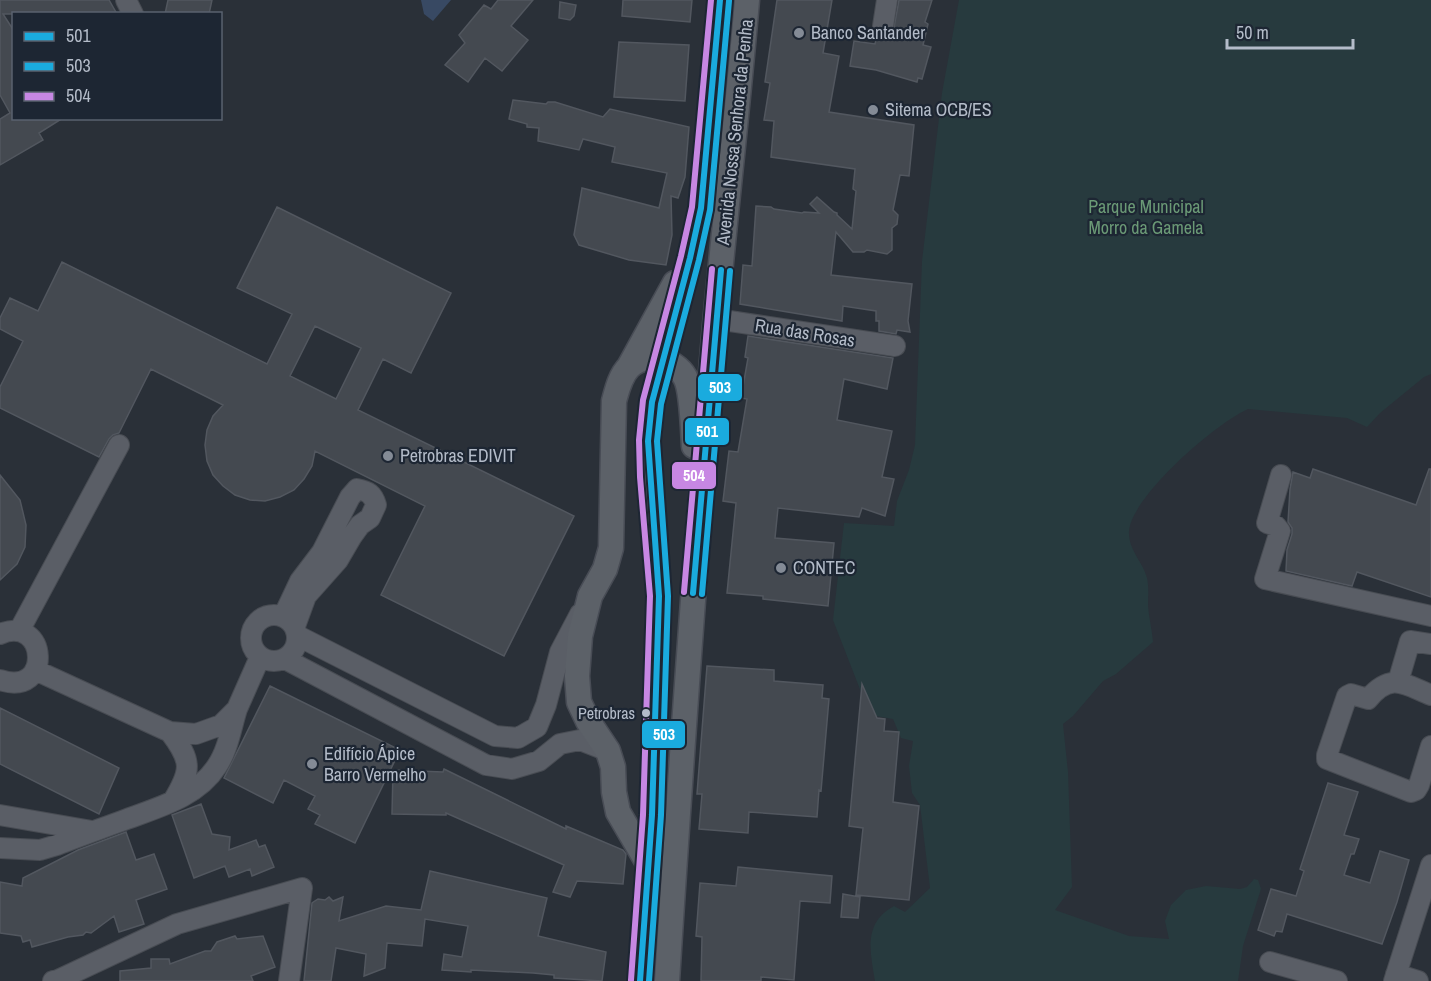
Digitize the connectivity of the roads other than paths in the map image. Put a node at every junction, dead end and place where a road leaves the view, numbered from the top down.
1 (720, 0) edge
2 (747, 0) edge
3 (887, 0) edge
4 (883, 26) dead end
5 (690, 258) junction
6 (716, 319) junction
7 (895, 346) dead end
8 (662, 359) junction
9 (629, 367) junction
10 (119, 445) dead end
11 (1281, 475) dead end
12 (700, 506) junction
13 (590, 596) junction
14 (1431, 616) edge
15 (292, 626) junction
16 (10, 632) edge
17 (1431, 644) edge
18 (260, 657) junction
19 (285, 660) junction
20 (35, 670) junction
21 (0, 680) edge
22 (1398, 682) junction
23 (1431, 695) edge
24 (237, 709) junction
25 (170, 732) junction
26 (1431, 746) edge
27 (608, 752) junction
28 (614, 792) junction
29 (679, 798) junction
30 (173, 801) junction
31 (0, 815) edge
32 (652, 815) junction
33 (94, 831) junction
34 (0, 848) edge
35 (649, 865) junction
36 (1431, 865) edge
37 (1270, 962) dead end
38 (1395, 978) edge
39 (53, 981) edge
40 (58, 981) edge
41 (289, 981) edge
42 (640, 981) edge
43 (667, 981) edge
44 (1337, 981) edge
45 (1418, 981) edge

1 - 5 main road, Avenida Nossa Senhora da Penha
2 - 6 main road, Avenida Nossa Senhora da Penha
3 - 4 street
5 - 8 main road, Avenida Nossa Senhora da Penha
5 - 9 main road
6 - 7 street, Rua das Rosas
6 - 12 main road, Avenida Nossa Senhora da Penha
8 - 9 main road
8 - 12 main road
8 - 32 main road, Avenida Nossa Senhora da Penha
9 - 13 main road
10 - 16 street
11 - 14 street
12 - 29 main road, Avenida Nossa Senhora da Penha
13 - 15 street
13 - 27 main road
15 - 15 street
15 - 18 street
15 - 19 street
16 - 20 street
17 - 22 street
18 - 19 street
18 - 24 street
19 - 27 street
20 - 21 street
20 - 25 street
22 - 23 street
22 - 26 street
24 - 25 street
24 - 30 street
25 - 30 street
27 - 28 main road
28 - 32 main road
28 - 35 main road
29 - 32 main road
29 - 43 main road, Avenida Nossa Senhora da Penha
30 - 33 street
31 - 33 street
32 - 35 main road, Avenida Nossa Senhora da Penha
33 - 34 street
35 - 42 main road, Avenida Nossa Senhora da Penha
36 - 38 street
37 - 44 street
38 - 45 street
39 - 40 street
40 - 41 street

